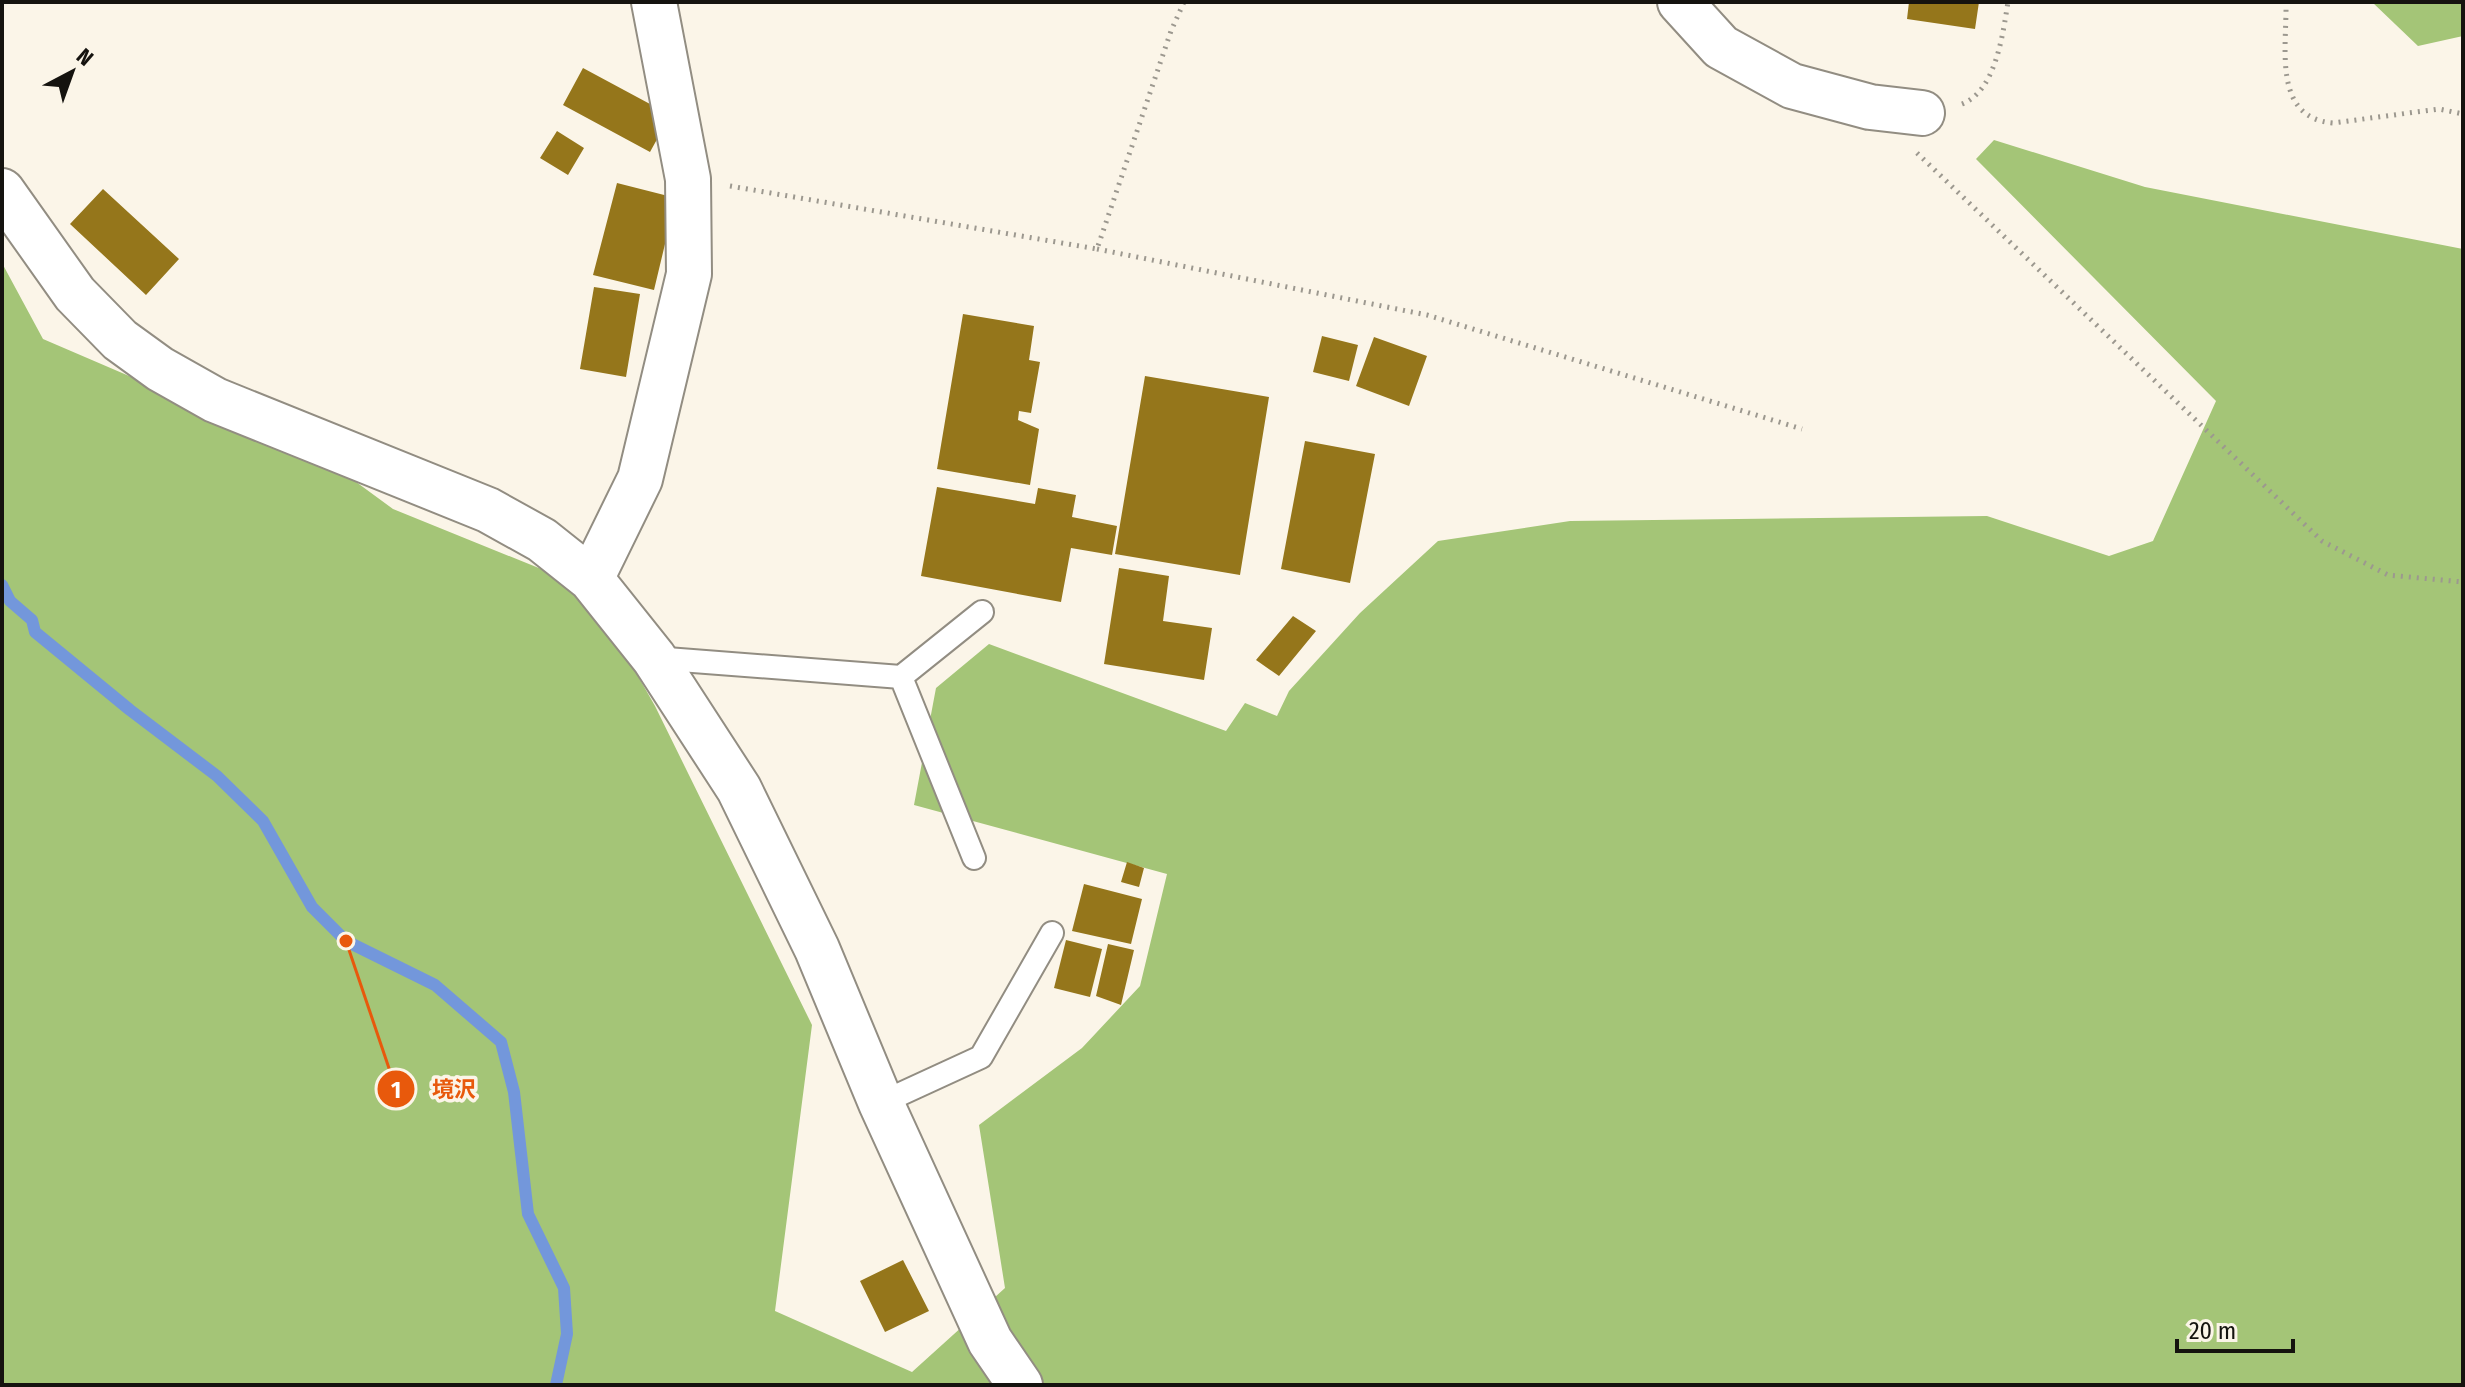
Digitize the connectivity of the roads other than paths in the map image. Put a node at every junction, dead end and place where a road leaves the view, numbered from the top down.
1 (654, 2) edge
2 (1680, 2) edge
3 (1922, 113) road end
4 (2, 191) edge
5 (591, 579) junction
6 (982, 612) dead end
7 (654, 658) junction
8 (901, 677) junction
9 (974, 858) dead end
10 (1052, 933) dead end
11 (881, 1103) junction
12 (1020, 1385) edge

1 - 5 street
2 - 3 street
4 - 5 street
5 - 7 street
6 - 8 lane
7 - 8 lane
7 - 11 street
8 - 9 lane
10 - 11 lane
11 - 12 street

